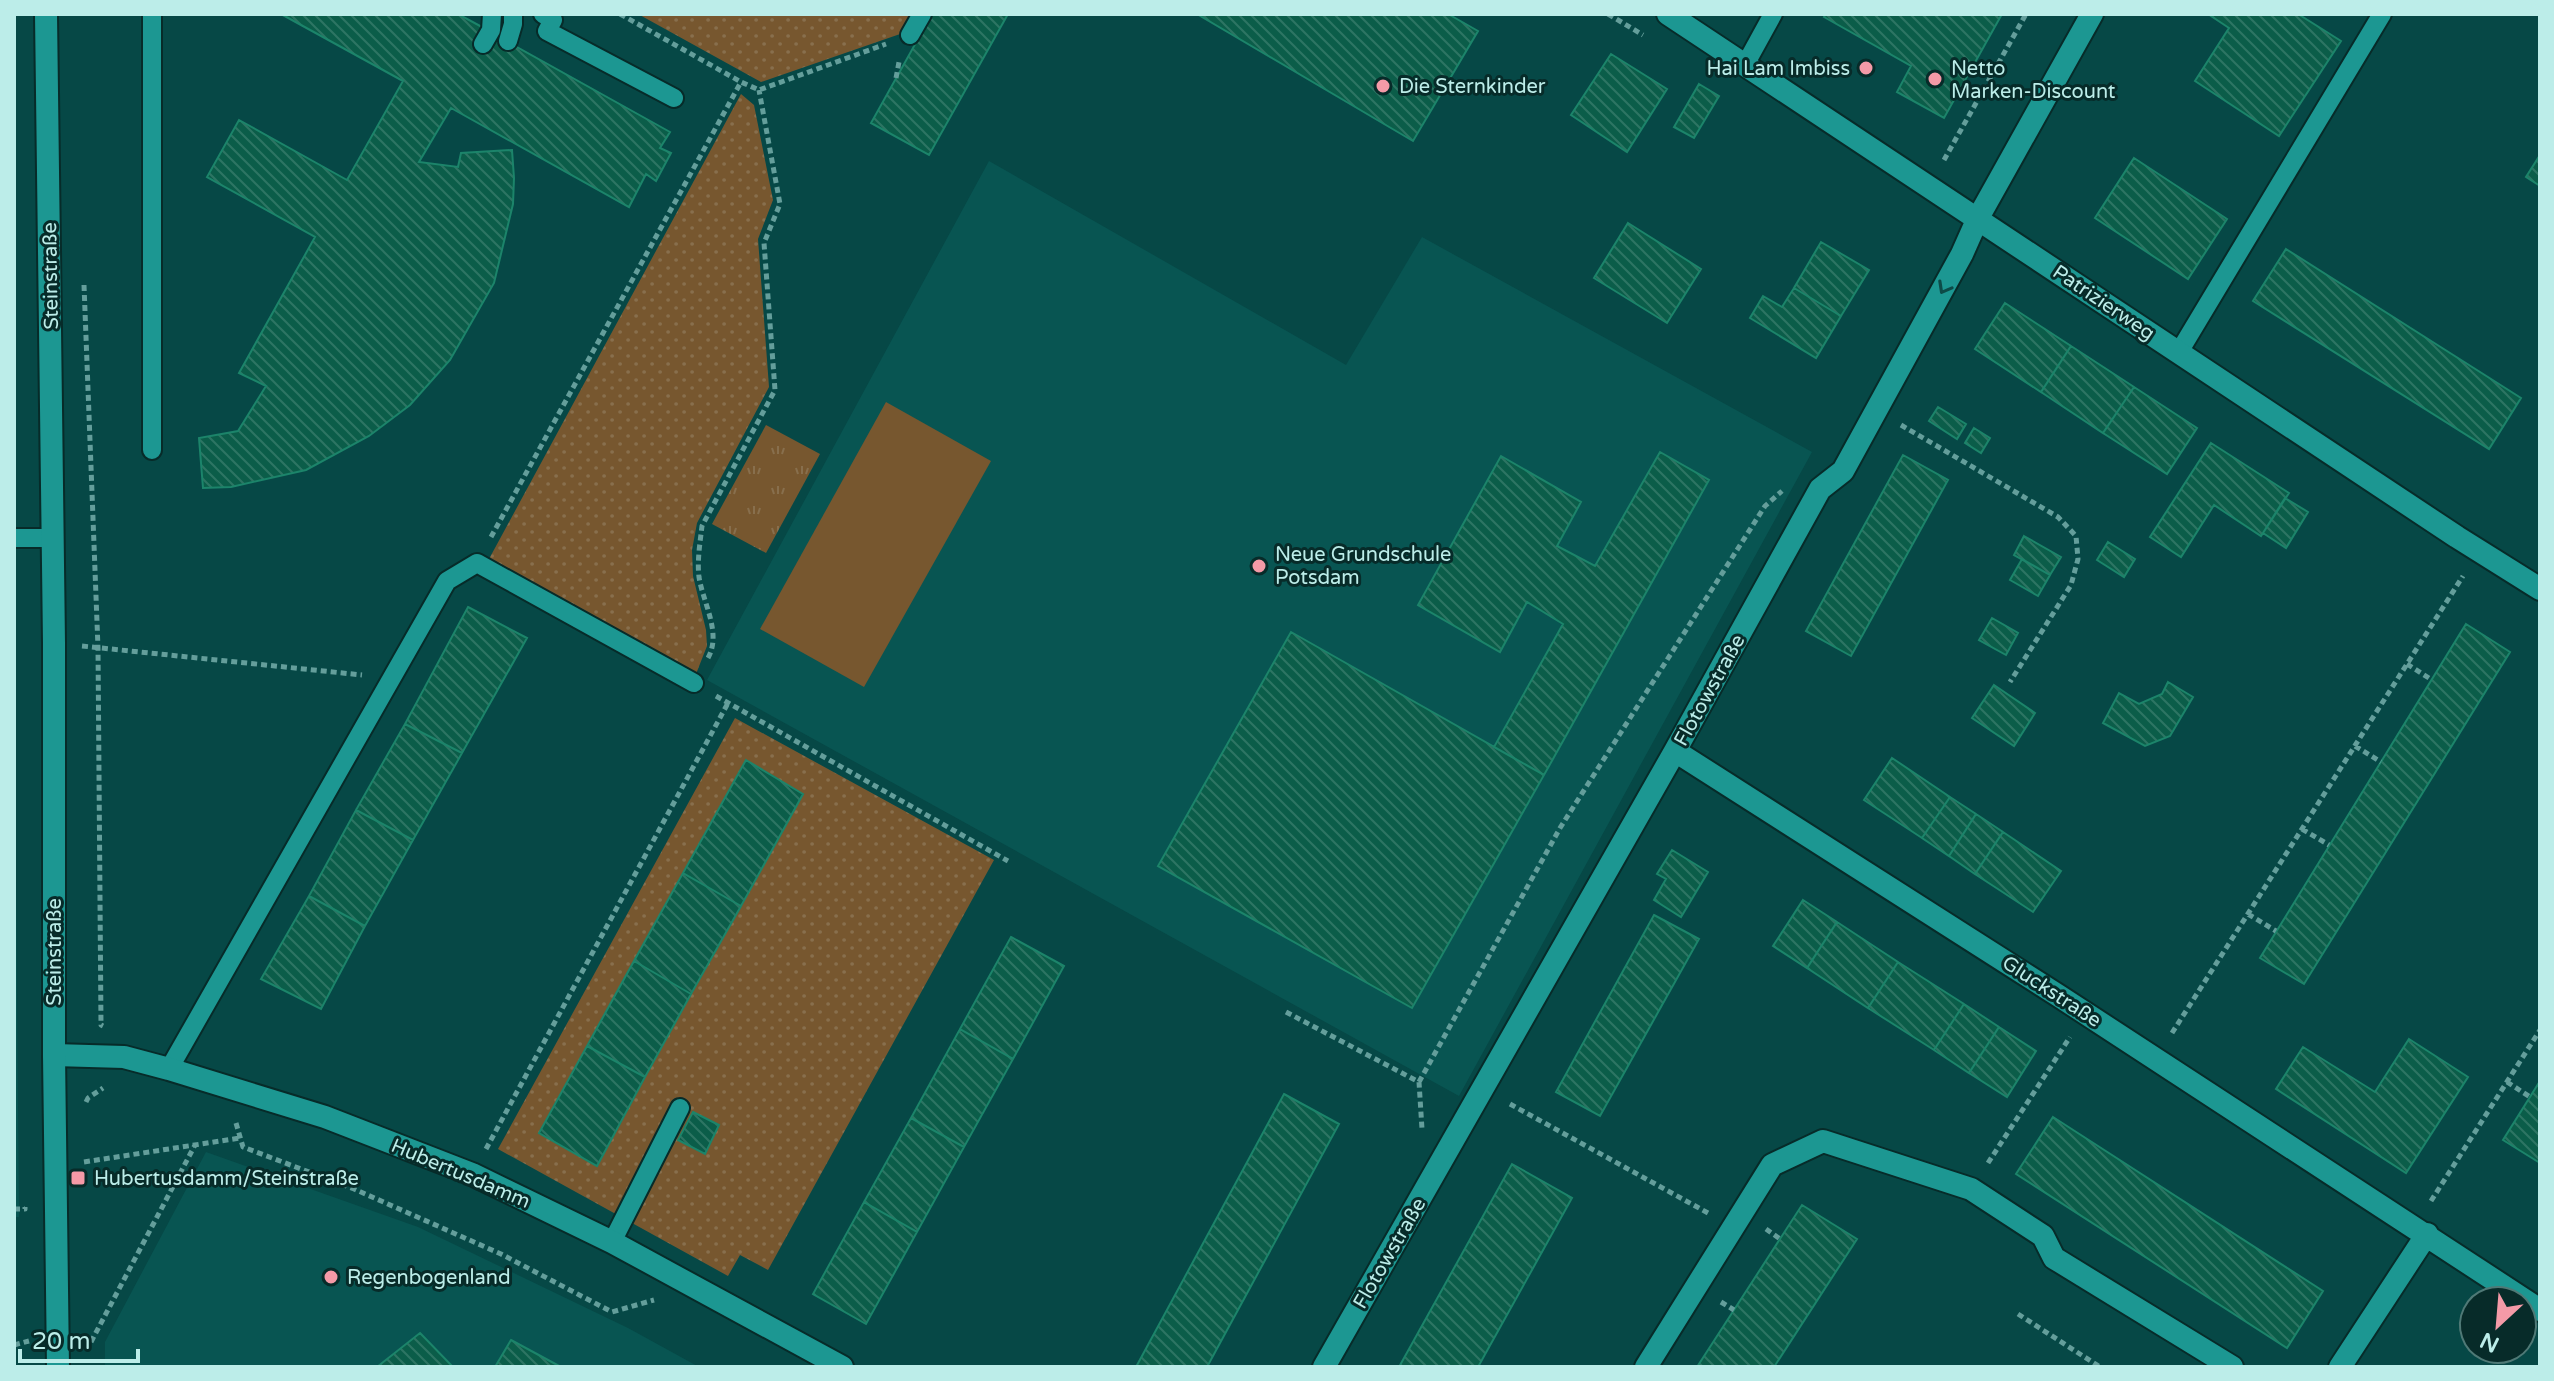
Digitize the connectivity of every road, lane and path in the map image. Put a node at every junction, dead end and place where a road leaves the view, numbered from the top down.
1 (46, 14) edge
2 (152, 14) edge
3 (492, 14) edge
4 (513, 14) edge
5 (543, 14) edge
6 (620, 14) edge
7 (922, 14) edge
8 (1668, 14) edge
9 (1773, 14) edge
10 (2026, 14) edge
11 (2092, 14) edge
12 (2382, 14) edge
13 (910, 35) joint
14 (508, 41) dead end
15 (483, 44) dead end
16 (1745, 65) junction
17 (741, 82) junction
18 (759, 90) junction
19 (674, 98) dead end
20 (1929, 186) junction
21 (1978, 218) junction
22 (84, 270) dead end
23 (2179, 352) junction
24 (1876, 410) junction
25 (152, 450) dead end
26 (1787, 486) dead end
27 (14, 538) edge
28 (53, 538) junction
29 (2479, 552) junction
30 (477, 563) junction
31 (2540, 589) edge
32 (54, 643) junction
33 (98, 648) junction
34 (2407, 664) junction
35 (391, 678) junction
36 (2432, 680) dead end
37 (2010, 682) dead end
38 (694, 683) joint
39 (2355, 746) junction
40 (1675, 751) junction
41 (2381, 762) dead end
42 (2302, 829) junction
43 (2329, 845) dead end
44 (1008, 861) dead end
45 (2248, 914) junction
46 (2276, 931) dead end
47 (1286, 1012) dead end
48 (2086, 1013) junction
49 (115, 1029) dead end
50 (2540, 1030) edge
51 (54, 1055) junction
52 (2156, 1058) junction
53 (169, 1069) junction
54 (1419, 1082) junction
55 (2507, 1082) junction
56 (114, 1087) dead end
57 (1482, 1089) junction
58 (2530, 1097) dead end
59 (84, 1106) dead end
60 (680, 1108) dead end
61 (233, 1112) dead end
62 (240, 1138) junction
63 (195, 1145) junction
64 (1446, 1152) junction
65 (83, 1162) dead end
66 (472, 1174) junction
67 (1971, 1189) junction
68 (1733, 1227) junction
69 (2421, 1231) junction
70 (612, 1242) junction
71 (657, 1299) dead end
72 (2540, 1310) edge
73 (2018, 1314) dead end
74 (30, 1341) dead end
75 (14, 1345) edge
76 (84, 1355) dead end
77 (58, 1367) edge
78 (842, 1367) edge
79 (1324, 1367) edge
80 (1646, 1367) edge
81 (2100, 1367) edge
82 (2232, 1367) edge
83 (2340, 1367) edge

1 - 28 street, Steinstraße
2 - 25 lane
3 - 15 lane
4 - 14 lane
5 - 19 lane
6 - 17 path
7 - 13 lane
8 - 16 street, Patrizierweg
9 - 16 lane
10 - 20 path
11 - 21 street, Flotowstraße
12 - 23 lane
13 - 18 path
16 - 20 street, Patrizierweg
17 - 18 path
17 - 30 path
18 - 38 path
20 - 21 street, Patrizierweg
21 - 23 street, Patrizierweg
21 -> 24 street, Flotowstraße
22 - 33 path
23 - 29 street, Patrizierweg
24 - 37 path
24 - 40 street, Flotowstraße
26 - 54 path
27 - 28 lane
28 - 32 street, Steinstraße
29 - 31 street, Patrizierweg
29 - 34 path
30 - 35 lane
30 - 38 lane
32 - 33 path
32 - 51 street, Steinstraße
33 - 35 path
33 - 49 path
34 - 36 path
34 - 39 path
35 - 53 lane
39 - 41 path
39 - 42 path
40 - 48 street, Gluckstraße
40 - 57 street, Flotowstraße
42 - 43 path
42 - 45 path
44 - 66 path
45 - 46 path
45 - 52 path
47 - 54 path
48 - 52 street, Gluckstraße
48 - 67 path
50 - 55 path
51 - 53 street, Hubertusdamm
51 - 77 street, Steinstraße
52 - 69 street, Gluckstraße
53 - 66 street, Hubertusdamm
54 - 64 path
55 - 58 path
55 - 69 path
56 - 59 path
57 - 64 street, Flotowstraße
57 - 68 path
60 - 70 lane
61 - 62 path
62 - 63 path
62 - 71 path
63 - 65 path
63 - 76 path
64 - 79 street, Flotowstraße
66 - 70 street, Hubertusdamm
67 - 68 street
67 - 82 street
68 - 80 street
69 - 72 street, Gluckstraße
69 - 83 street
70 - 78 street, Hubertusdamm
73 - 81 path
74 - 75 path

